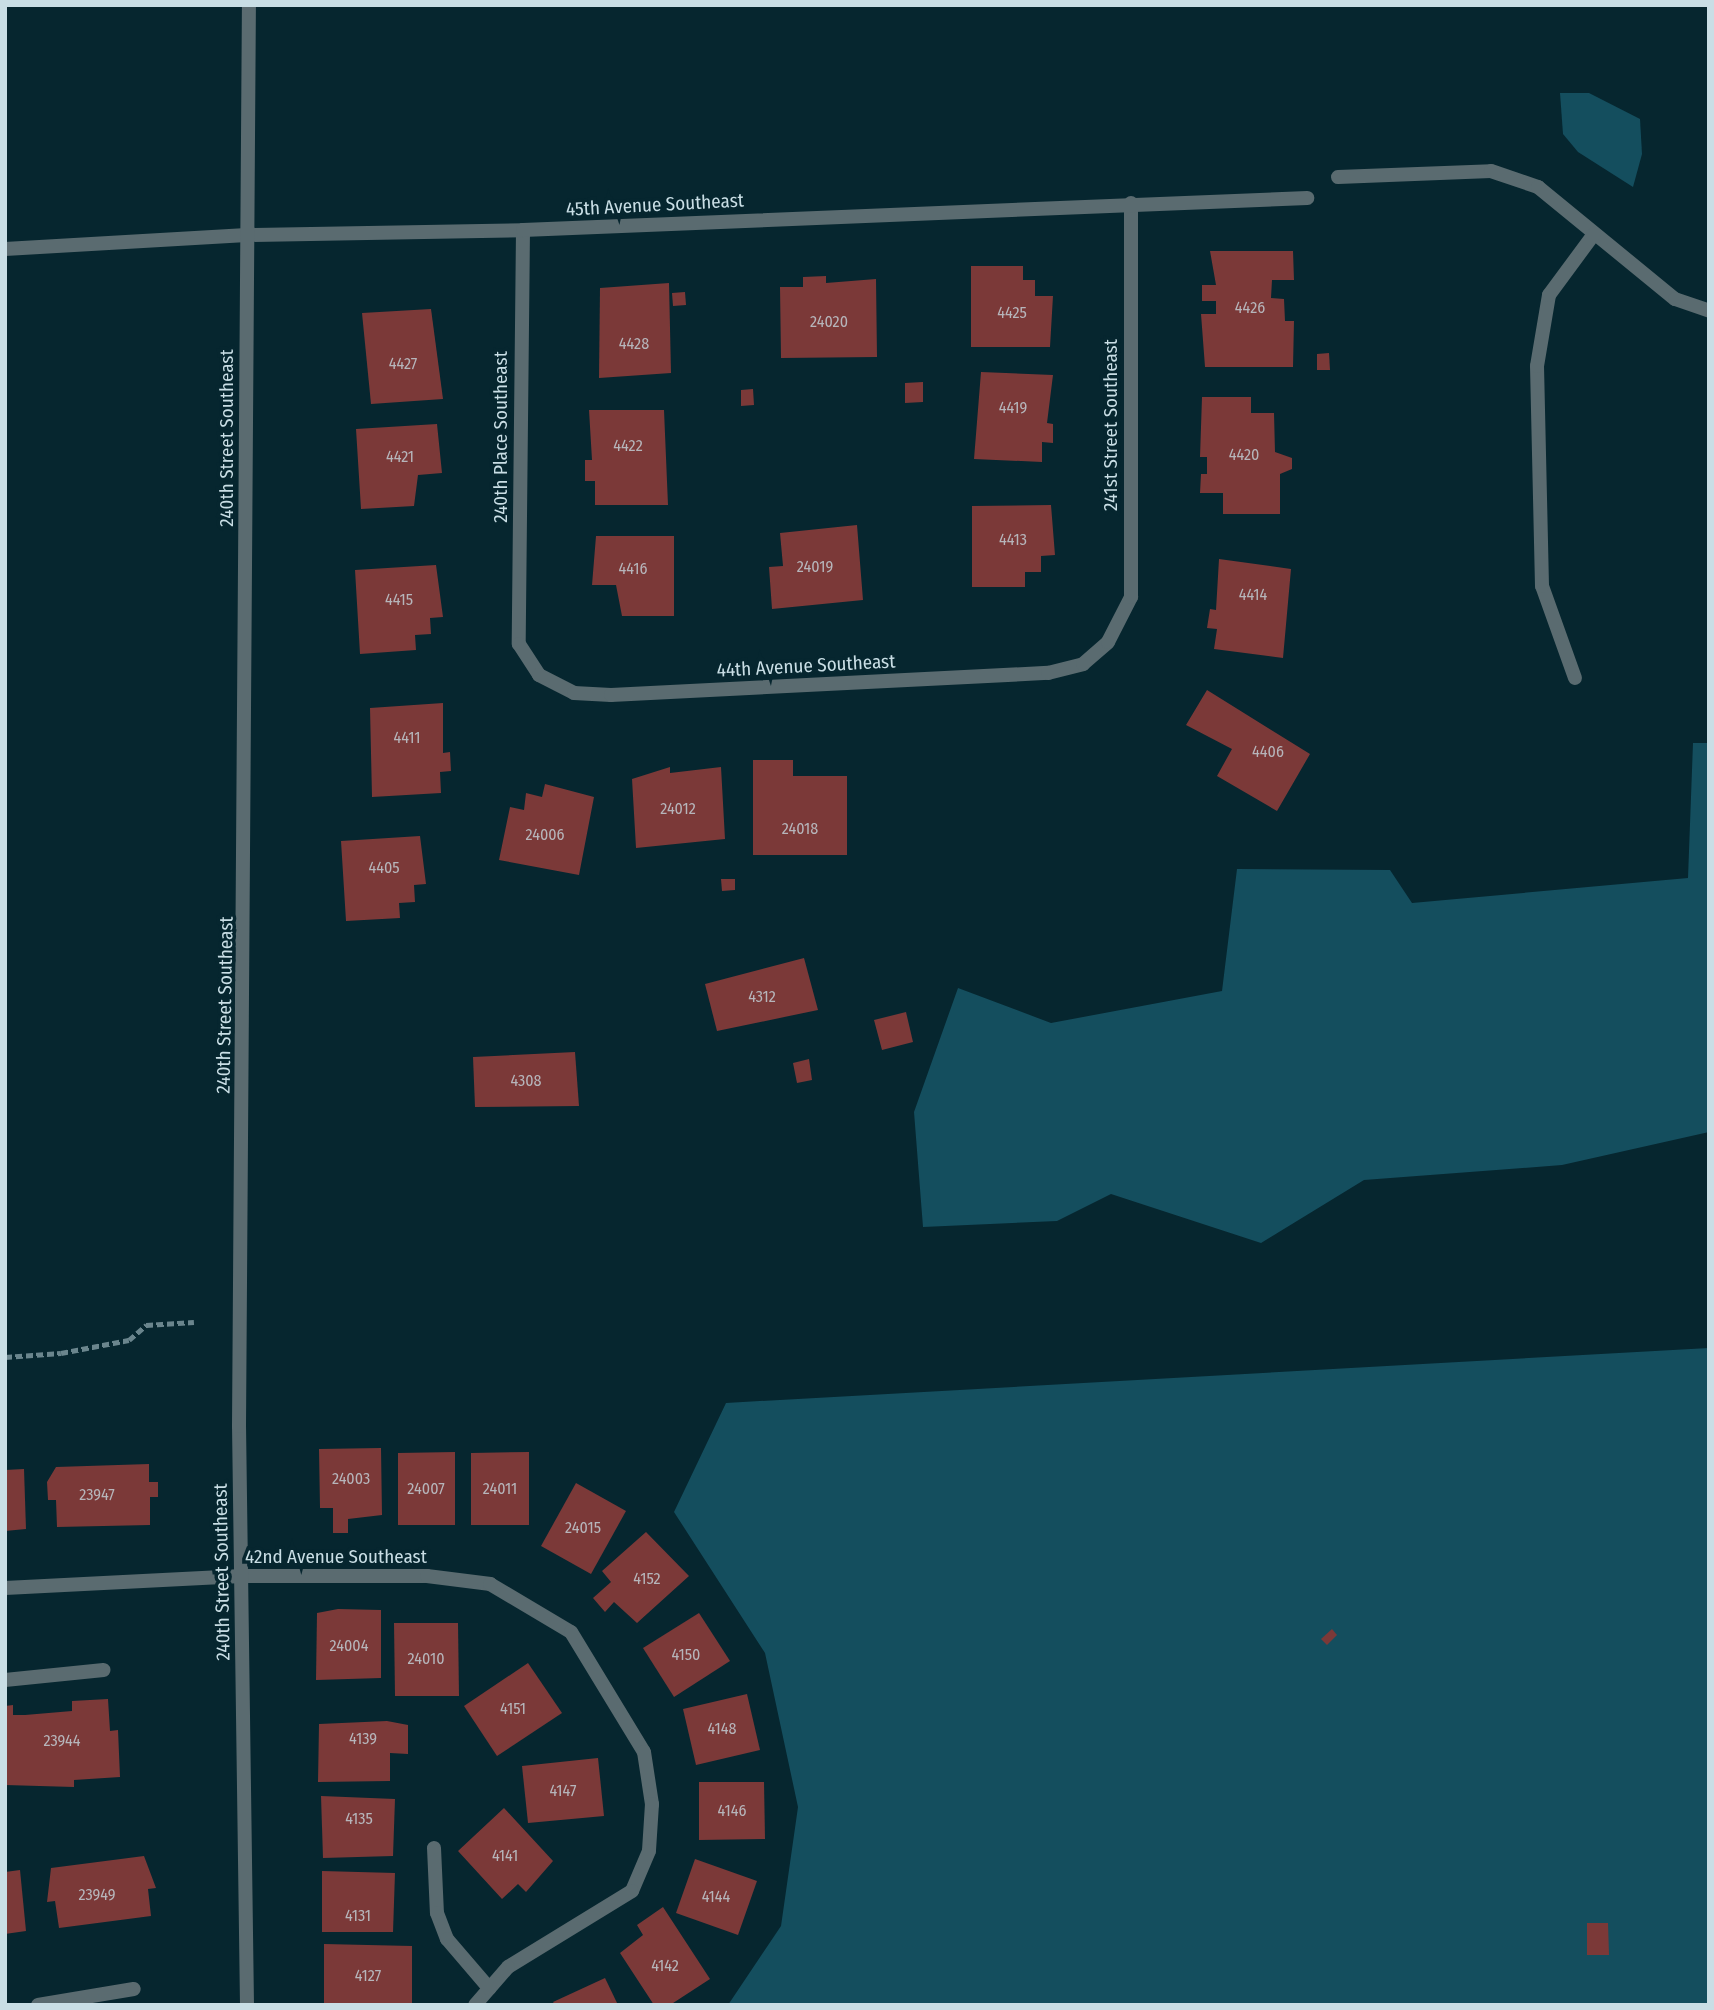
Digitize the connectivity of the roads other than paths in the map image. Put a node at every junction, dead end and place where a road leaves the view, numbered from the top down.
1 (248, 5) edge
2 (1338, 177) dead end
3 (1307, 198) dead end
4 (1130, 203) junction
5 (523, 230) junction
6 (1594, 234) junction
7 (247, 235) junction
8 (5, 249) edge
9 (1709, 311) edge
10 (1108, 642) joint
11 (519, 644) joint
12 (1575, 678) dead end
13 (242, 1576) junction
14 (5, 1588) edge
15 (103, 1670) dead end
16 (5, 1680) edge
17 (435, 1848) dead end
18 (489, 1988) junction
19 (134, 1989) dead end
20 (38, 2005) edge
21 (247, 2005) edge
22 (475, 2005) edge

1 - 7 street, 240th Street Southeast
2 - 6 street
3 - 4 street, 45th Avenue Southeast
4 - 5 street, 45th Avenue Southeast
4 - 10 street, 241st Street Southeast
5 - 7 street, 45th Avenue Southeast
5 - 11 street, 240th Place Southeast
6 - 9 street
6 - 12 street
7 - 8 street, 45th Avenue Southeast
7 - 13 street, 240th Street Southeast
10 - 11 street, 44th Avenue Southeast
13 - 14 street, 42nd Avenue Southeast
13 - 18 street, 42nd Avenue Southeast
13 - 21 street, 240th Street Southeast
15 - 16 street
17 - 18 street
18 - 22 street
19 - 20 street

